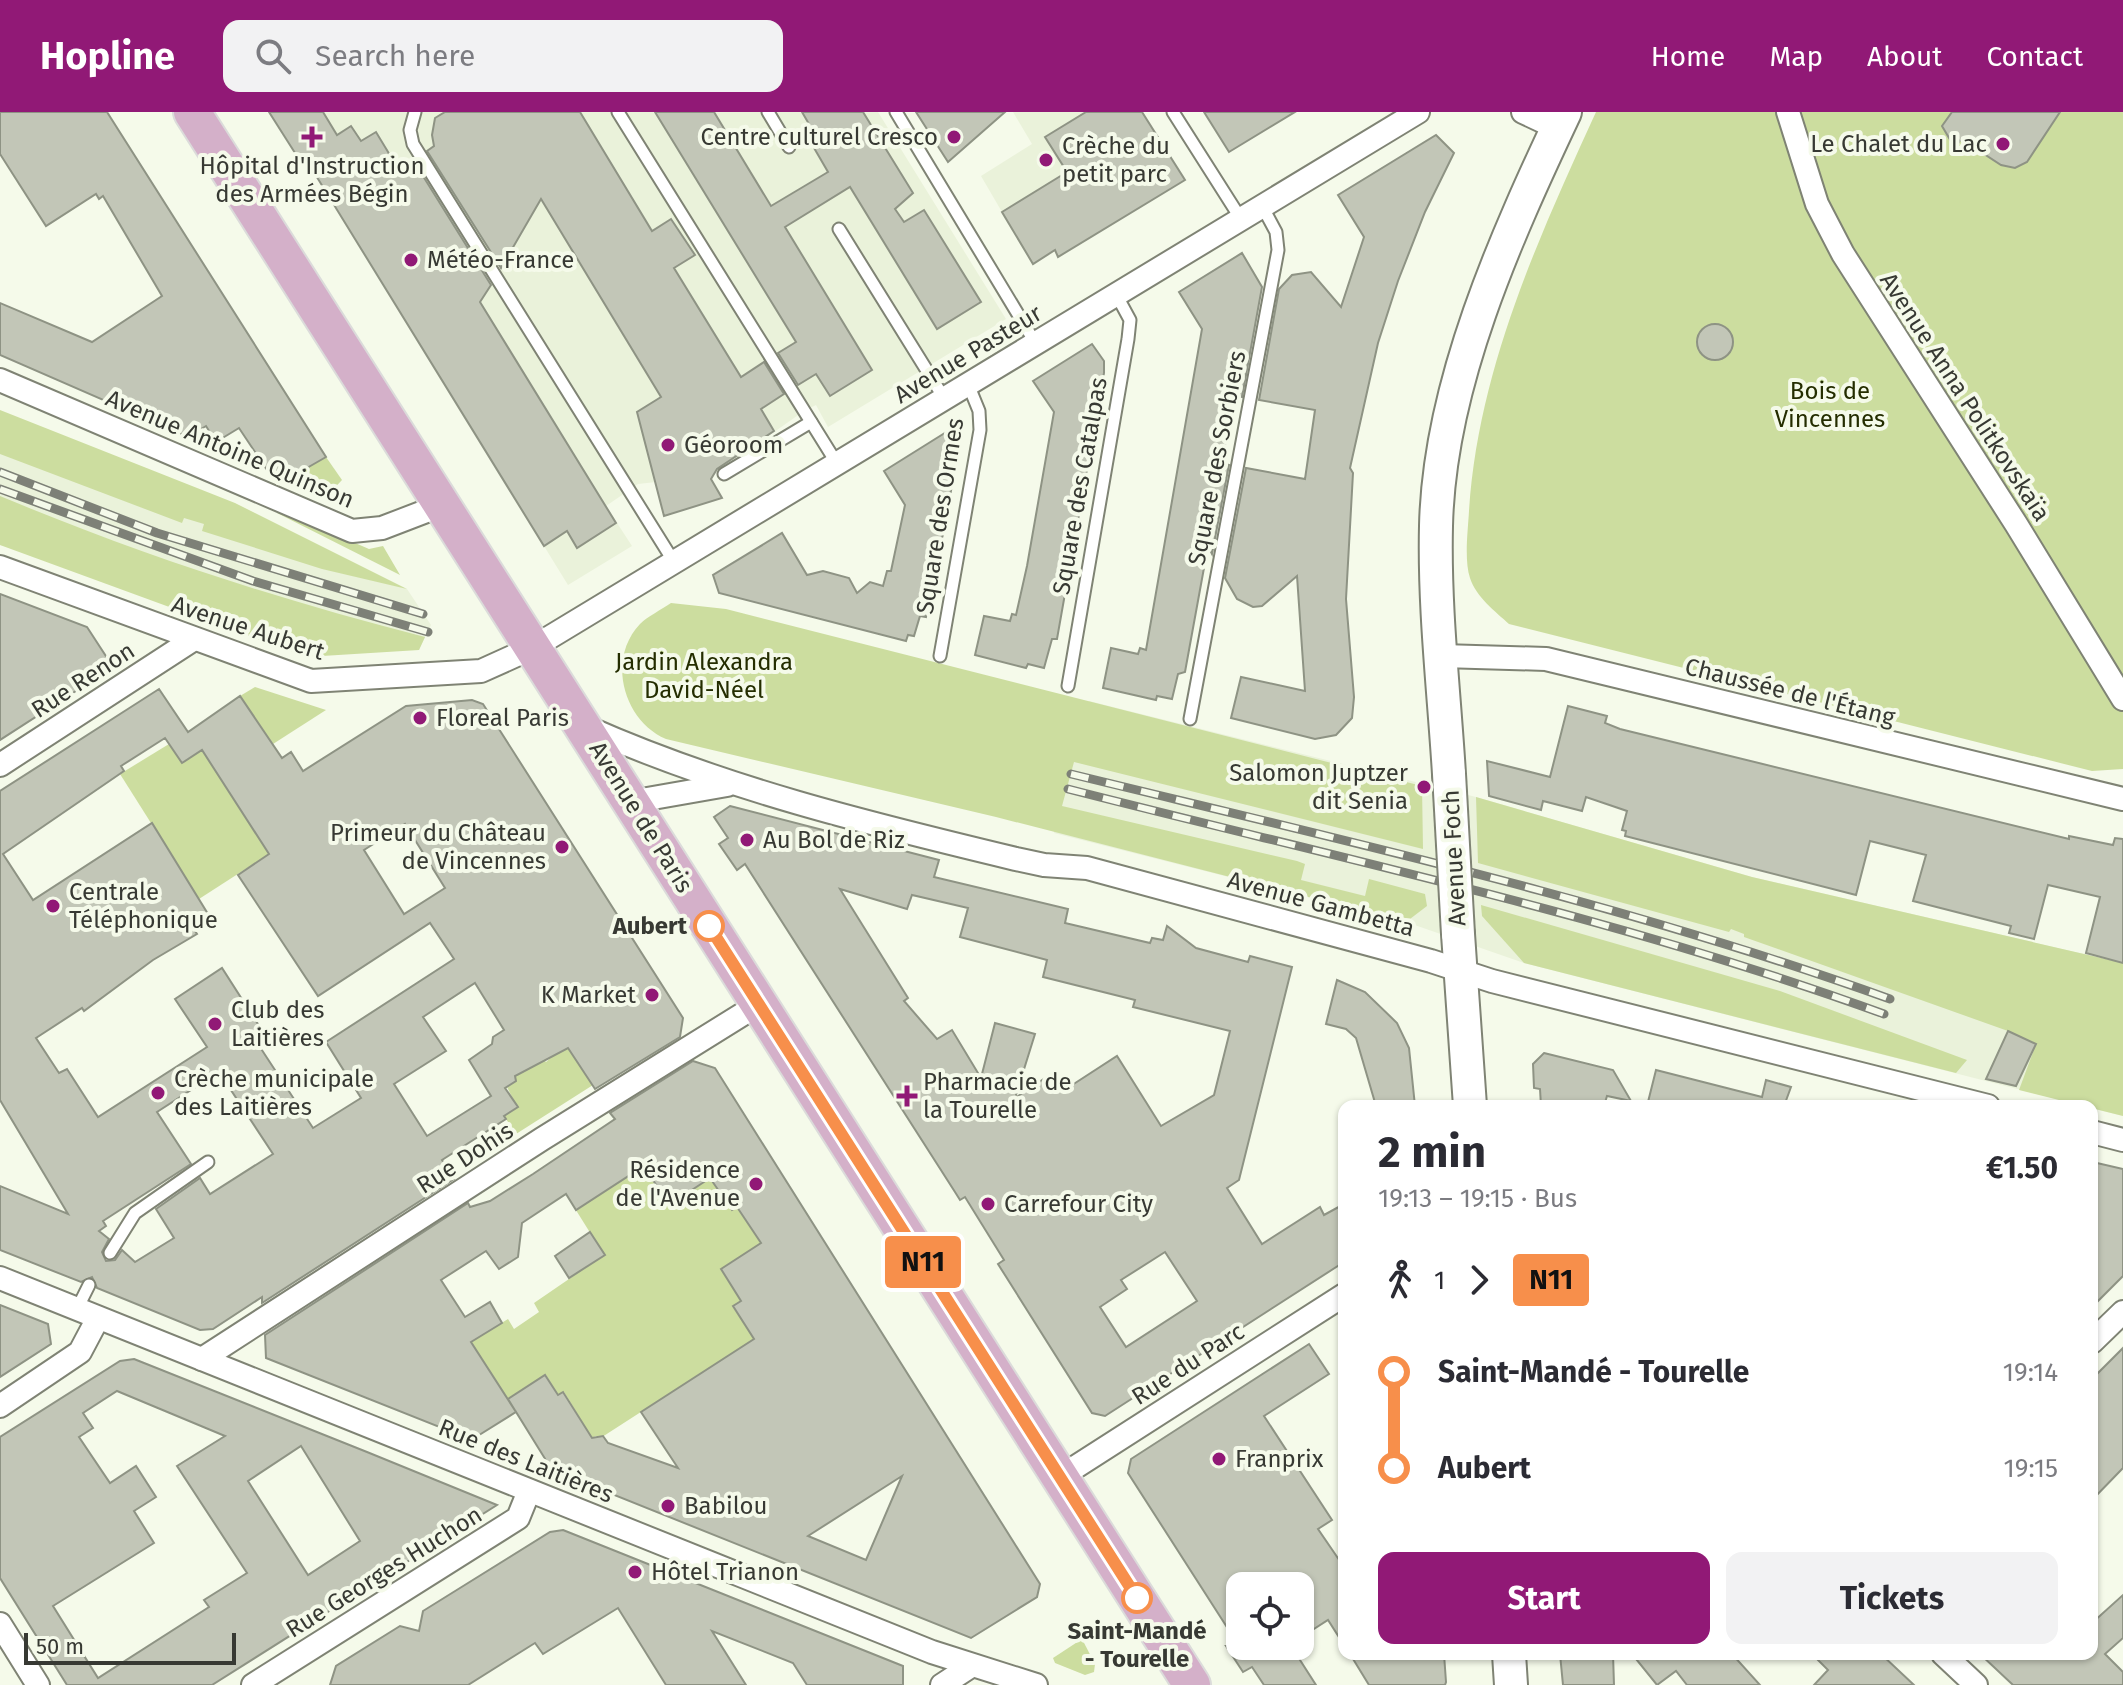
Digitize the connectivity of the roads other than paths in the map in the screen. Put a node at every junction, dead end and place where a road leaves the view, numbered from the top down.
1 (192, 112) edge
2 (415, 112) edge
3 (618, 112) edge
4 (768, 112) edge
5 (896, 112) edge
6 (1173, 112) edge
7 (1418, 112) edge
8 (1523, 112) edge
9 (1788, 112) edge
10 (1561, 120) edge
11 (789, 147) dead end
12 (1262, 206) junction
13 (1241, 219) junction
14 (839, 229) dead end
15 (1117, 296) junction
16 (1036, 344) junction
17 (0, 380) edge
18 (968, 384) junction
19 (944, 398) junction
20 (811, 422) junction
21 (836, 462) junction
22 (724, 474) dead end
23 (442, 505) junction
24 (674, 562) junction
25 (0, 567) edge
26 (194, 639) junction
27 (539, 644) junction
28 (940, 656) dead end
29 (1442, 656) junction
30 (1068, 686) dead end
31 (2123, 699) edge
32 (1190, 719) dead end
33 (582, 725) junction
34 (0, 765) edge
35 (732, 784) junction
36 (2123, 799) edge
37 (630, 802) junction
38 (1460, 970) junction
39 (759, 1004) junction
40 (1470, 1100) edge
41 (1965, 1100) edge
42 (2098, 1134) edge
43 (2123, 1140) edge
44 (208, 1162) dead end
45 (110, 1253) dead end
46 (0, 1278) edge
47 (89, 1285) dead end
48 (1338, 1299) edge
49 (2123, 1312) edge
50 (88, 1314) junction
51 (2098, 1336) edge
52 (202, 1359) junction
53 (0, 1406) edge
54 (1060, 1477) junction
55 (529, 1491) junction
56 (0, 1624) edge
57 (1509, 1660) edge
58 (1949, 1660) edge
59 (971, 1666) junction
60 (38, 1685) edge
61 (253, 1685) edge
62 (942, 1685) edge
63 (1036, 1685) edge
64 (1192, 1685) edge
65 (1511, 1685) edge
66 (1976, 1685) edge

1 - 23 main road, Avenue de Paris
2 - 24 lane
3 - 20 lane
4 - 11 lane
5 - 16 lane
6 - 13 lane
7 - 12 street, Avenue Pasteur
8 - 10 street
9 - 31 street, Avenue Anna Politkovskaïa
10 - 29 street, Avenue Foch
12 - 13 street, Avenue Pasteur
12 - 32 lane, Square des Sorbiers
13 - 15 street, Avenue Pasteur
14 - 19 lane
15 - 16 street, Avenue Pasteur
15 - 30 lane, Square des Catalpas
16 - 18 street, Avenue Pasteur
17 - 23 street, Avenue Antoine Quinson
18 - 19 street, Avenue Pasteur
18 - 28 lane, Square des Ormes
19 - 21 street, Avenue Pasteur
20 - 21 lane
20 - 22 lane
21 - 24 street, Avenue Pasteur
23 - 27 main road, Avenue de Paris
24 - 27 street, Avenue Pasteur
25 - 26 street, Avenue Aubert
26 - 27 street, Avenue Aubert
26 - 34 street, Rue Renon
27 - 33 main road, Avenue de Paris
29 - 36 street, Chaussée de l'Étang
29 - 38 street, Avenue Foch, bridge
33 - 35 street, Avenue Gambetta
33 - 37 main road, Avenue de Paris
35 - 37 street, Avenue Gambetta
35 - 38 street, Avenue Gambetta
37 - 39 main road, Avenue de Paris
38 - 40 street, Avenue Foch
38 - 41 street, Avenue Gambetta
39 - 52 street, Rue Dohis
39 - 54 main road, Avenue de Paris
42 - 43 street
44 - 45 lane
46 - 50 street, Rue des Laitières
47 - 50 lane
48 - 54 street, Rue du Parc
49 - 51 street
50 - 52 street, Rue des Laitières
50 - 53 street
52 - 55 street, Rue des Laitières
54 - 64 main road, Avenue de Paris
55 - 59 street, Rue des Laitières
55 - 61 street, Rue Georges Huchon
56 - 60 street
57 - 65 street
58 - 66 street
59 - 62 street
59 - 63 street, Rue des Laitières

